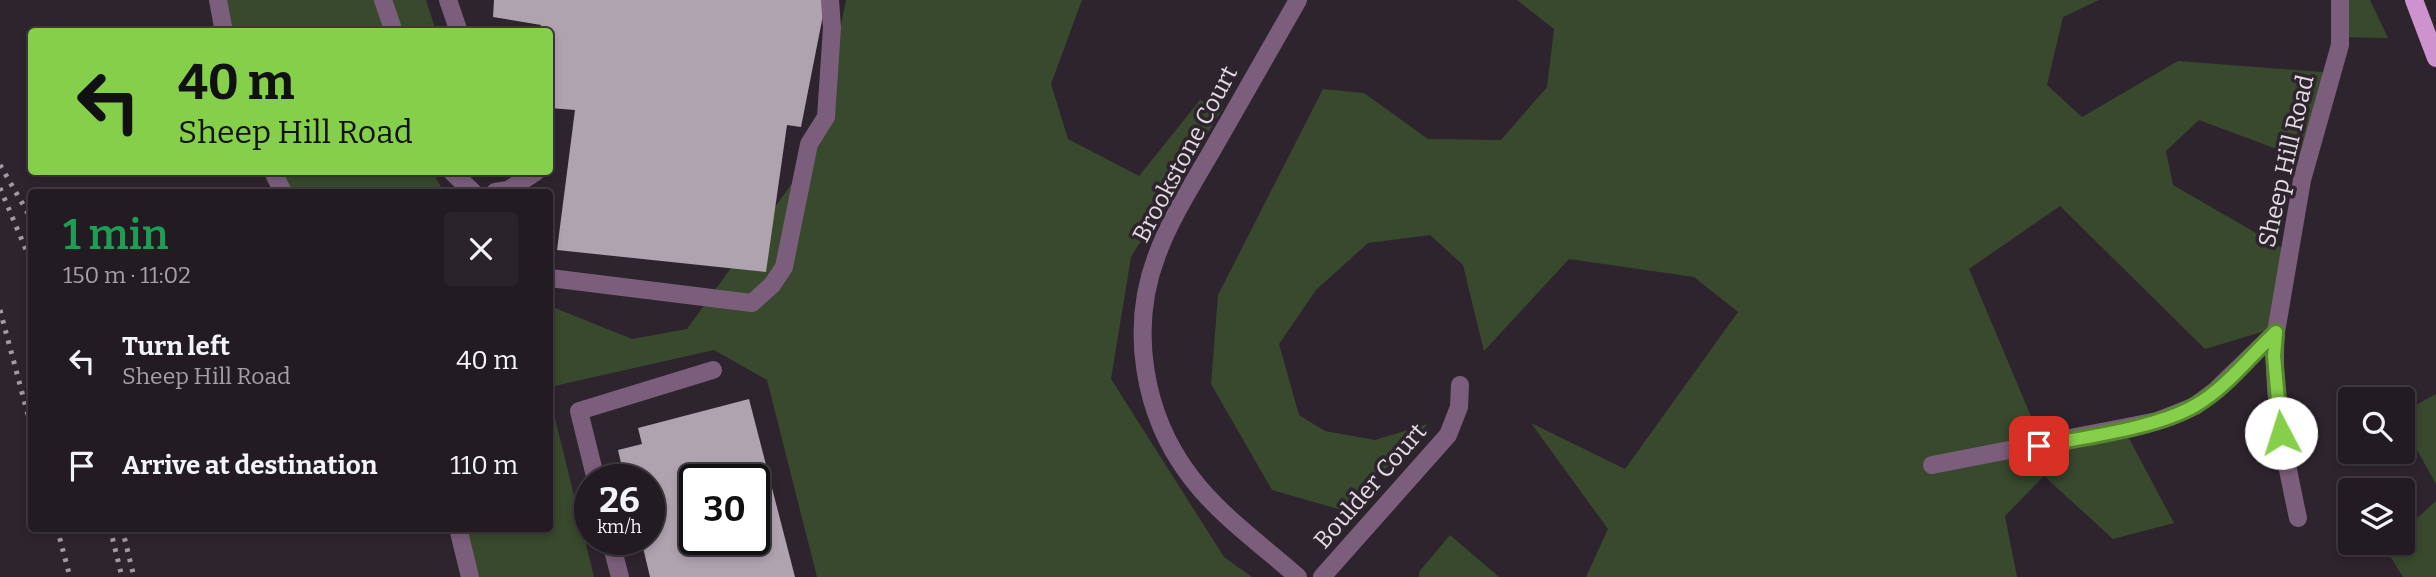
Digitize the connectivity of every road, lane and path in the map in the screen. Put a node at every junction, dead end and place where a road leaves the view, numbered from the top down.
1 (218, 0) edge
2 (383, 0) edge
3 (448, 0) edge
4 (830, 0) edge
5 (1298, 0) edge
6 (2340, 0) edge
7 (2414, 0) edge
8 (223, 28) edge
9 (393, 28) edge
10 (458, 28) edge
11 (2436, 58) edge
12 (455, 175) edge
13 (531, 175) edge
14 (470, 189) edge
15 (510, 189) edge
16 (553, 278) edge
17 (2276, 332) junction
18 (713, 370) dead end
19 (1460, 384) dead end
20 (592, 464) edge
21 (1932, 465) dead end
22 (2298, 518) dead end
23 (459, 532) edge
24 (614, 555) edge
25 (470, 577) edge
26 (620, 577) edge
27 (1298, 577) edge
28 (1322, 577) edge

1 - 8 street
2 - 9 street
3 - 10 street
4 - 16 street
5 - 27 street, Brookstone Court
6 - 17 street, Sheep Hill Road
7 - 11 main road
12 - 14 street
13 - 15 street
17 - 21 street
17 - 22 street, Sheep Hill Road
18 - 20 street
19 - 28 street, Boulder Court
23 - 25 street
24 - 26 street

